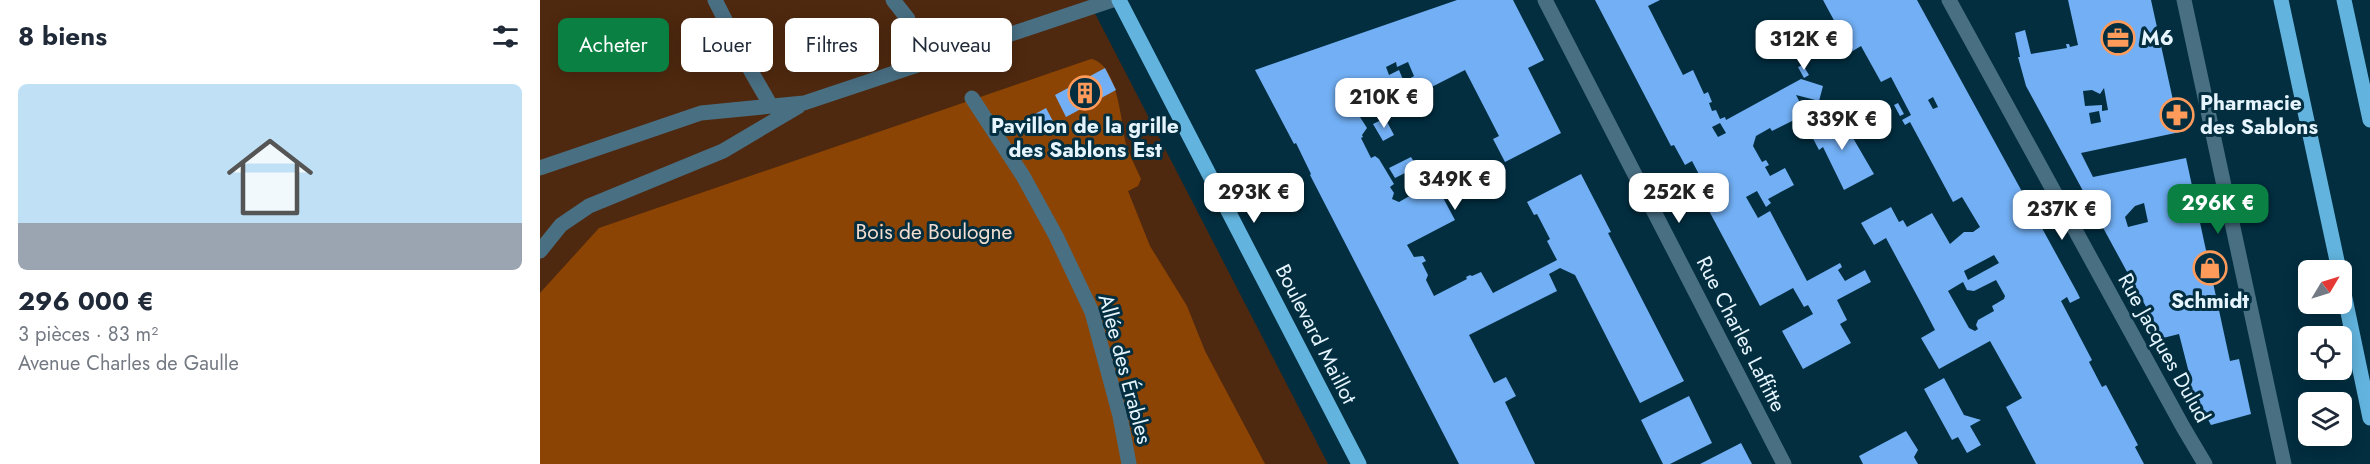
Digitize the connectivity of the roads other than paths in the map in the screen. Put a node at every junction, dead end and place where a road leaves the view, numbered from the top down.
1 (715, 0) edge
2 (893, 0) edge
3 (1113, 0) edge
4 (1119, 0) edge
5 (1545, 0) edge
6 (1949, 0) edge
7 (2184, 0) edge
8 (2281, 0) edge
9 (2344, 0) edge
10 (907, 18) edge
11 (972, 98) dead end
12 (804, 103) junction
13 (771, 106) junction
14 (2370, 120) edge
15 (540, 168) edge
16 (540, 250) edge
17 (2337, 260) edge
18 (2348, 314) edge
19 (2370, 418) edge
20 (1129, 464) edge
21 (1359, 464) edge
22 (1784, 464) edge
23 (2205, 464) edge
24 (2284, 464) edge

1 - 13 street
2 - 10 street
3 - 12 street
4 - 21 main road, Boulevard Maillot
5 - 22 street, Rue Charles Laffitte
6 - 23 street, Rue Jacques Dulud
7 - 24 street
8 - 17 main road
9 - 14 main road
11 - 20 street, Allée des Érables
12 - 13 street
12 - 16 street
13 - 15 street
18 - 19 main road

